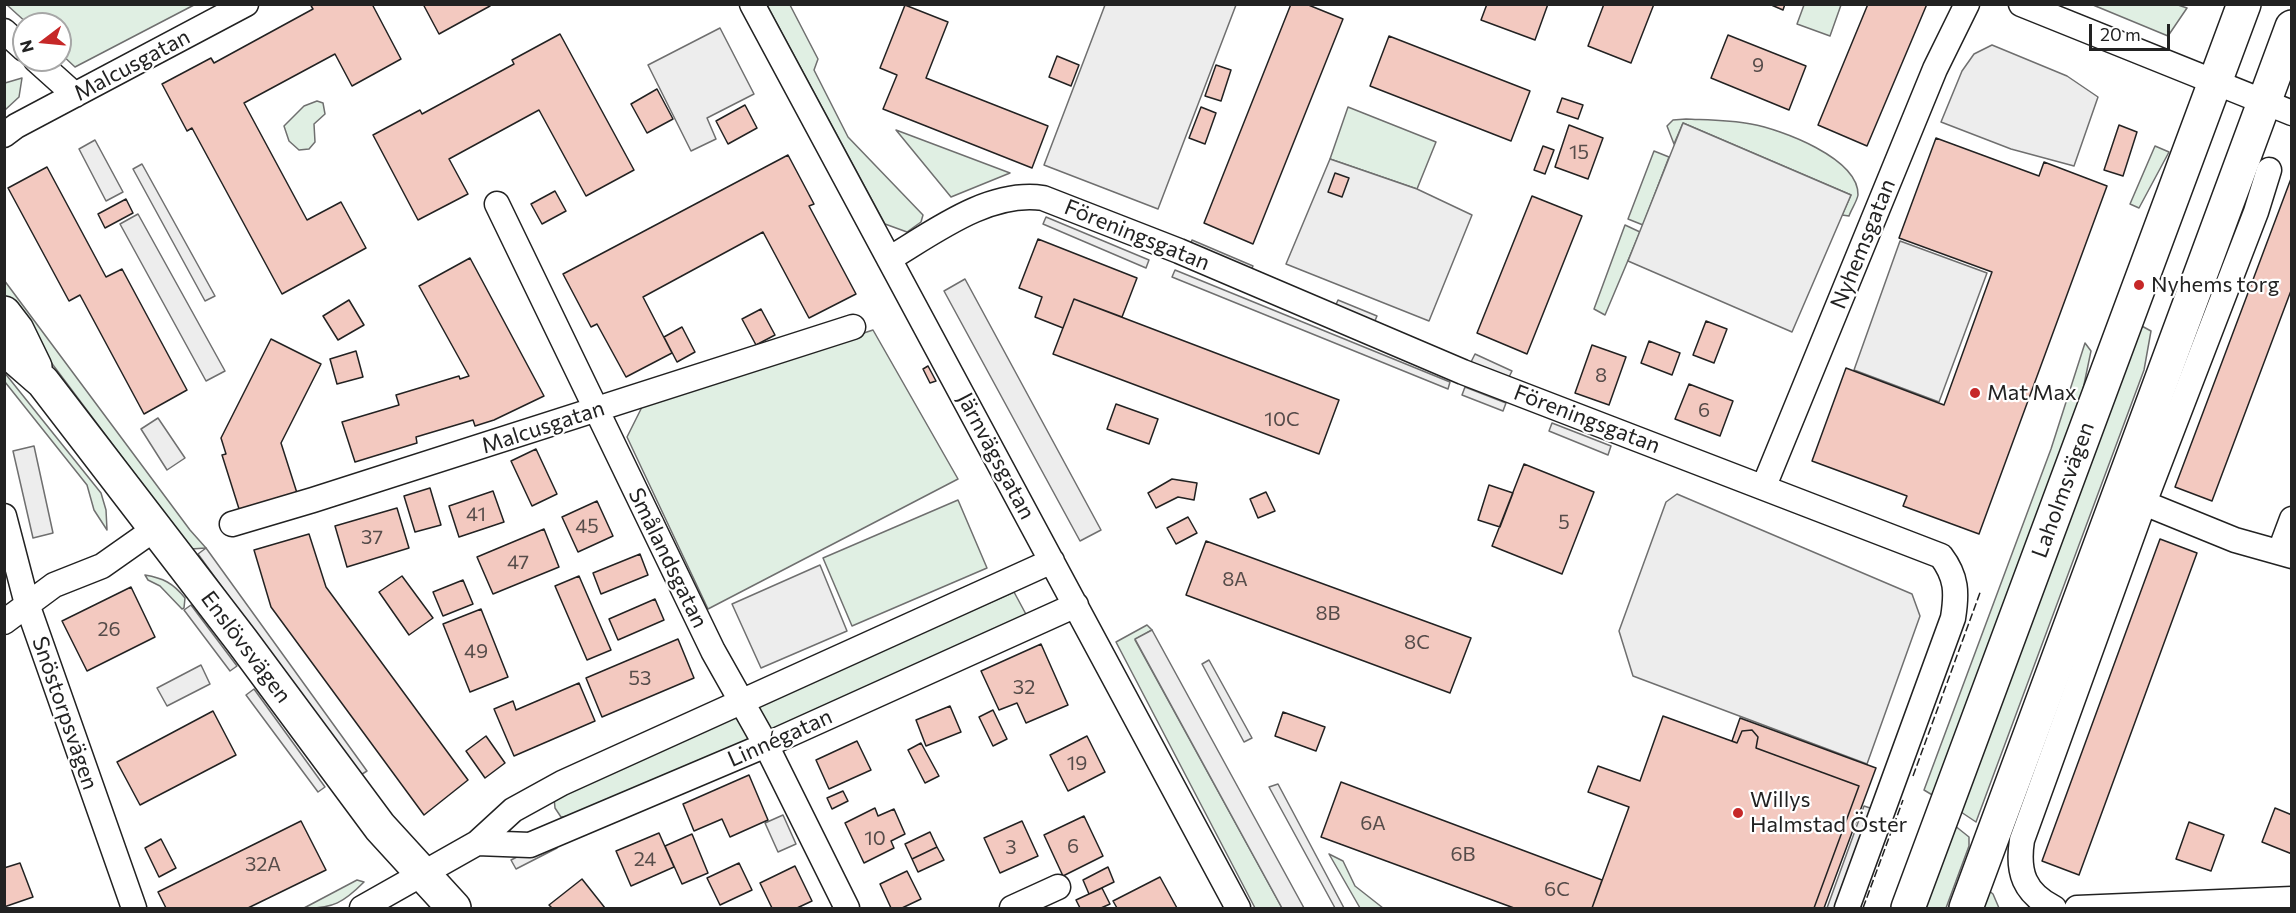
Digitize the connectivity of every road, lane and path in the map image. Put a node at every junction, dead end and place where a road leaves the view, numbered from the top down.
1 (246, 4) edge
2 (752, 4) edge
3 (1967, 4) edge
4 (2021, 4) edge
5 (2244, 4) edge
6 (2292, 27) edge
7 (49, 72) edge
8 (2214, 82) junction
9 (75, 96) junction
10 (2277, 107) edge
11 (8, 129) edge
12 (2269, 170) dead end
13 (497, 204) dead end
14 (889, 259) junction
15 (4, 313) edge
16 (853, 327) dead end
17 (4, 348) edge
18 (43, 382) junction
19 (596, 410) junction
20 (1764, 486) junction
21 (2144, 503) junction
22 (4, 516) edge
23 (2292, 519) edge
24 (232, 524) dead end
25 (156, 528) junction
26 (2286, 554) edge
27 (1052, 561) junction
28 (27, 604) junction
29 (1076, 605) junction
30 (4, 622) edge
31 (741, 700) junction
32 (766, 745) junction
33 (477, 843) junction
34 (422, 875) junction
35 (1058, 888) dead end
36 (2292, 898) edge
37 (134, 909) edge
38 (362, 909) edge
39 (454, 909) edge
40 (847, 909) edge
41 (1012, 909) edge
42 (1238, 909) edge
43 (1846, 909) edge
44 (1908, 909) edge
45 (1966, 909) edge
46 (2054, 909) edge
47 (2077, 909) edge

1 - 9 street, Malcusgatan
2 - 14 street, Järnvägsgatan
3 - 20 street, Nyhemsgatan
4 - 8 street
5 - 8 highway, Laholmsvägen
6 - 10 highway
7 - 9 street
8 - 10 street
8 - 44 highway, Laholmsvägen
9 - 11 street, Malcusgatan
10 - 45 highway
12 - 21 street
13 - 19 street, Smålandsgatan
14 - 20 street, Föreningsgatan
14 - 27 street, Järnvägsgatan
15 - 18 highway, Enslövsvägen
16 - 19 street, Malcusgatan
17 - 18 highway, Enslövsvägen
18 - 25 highway, Enslövsvägen
19 - 24 street, Malcusgatan
19 - 31 street, Smålandsgatan
20 - 43 street, Föreningsgatan
21 - 26 street
21 - 46 street
22 - 28 street, Snöstorpsvägen
23 - 26 street
25 - 28 street
25 - 34 highway, Enslövsvägen
27 - 29 street, Järnvägsgatan
27 - 31 street
28 - 30 street
28 - 37 street, Snöstorpsvägen
29 - 32 street, Linnégatan
29 - 42 street, Järnvägsgatan
31 - 32 street, Smålandsgatan
31 - 33 street
32 - 33 street, Linnégatan
32 - 40 street, Smålandsgatan
33 - 34 street
34 - 38 street
34 - 39 highway, Enslövsvägen
35 - 41 street
36 - 47 street

